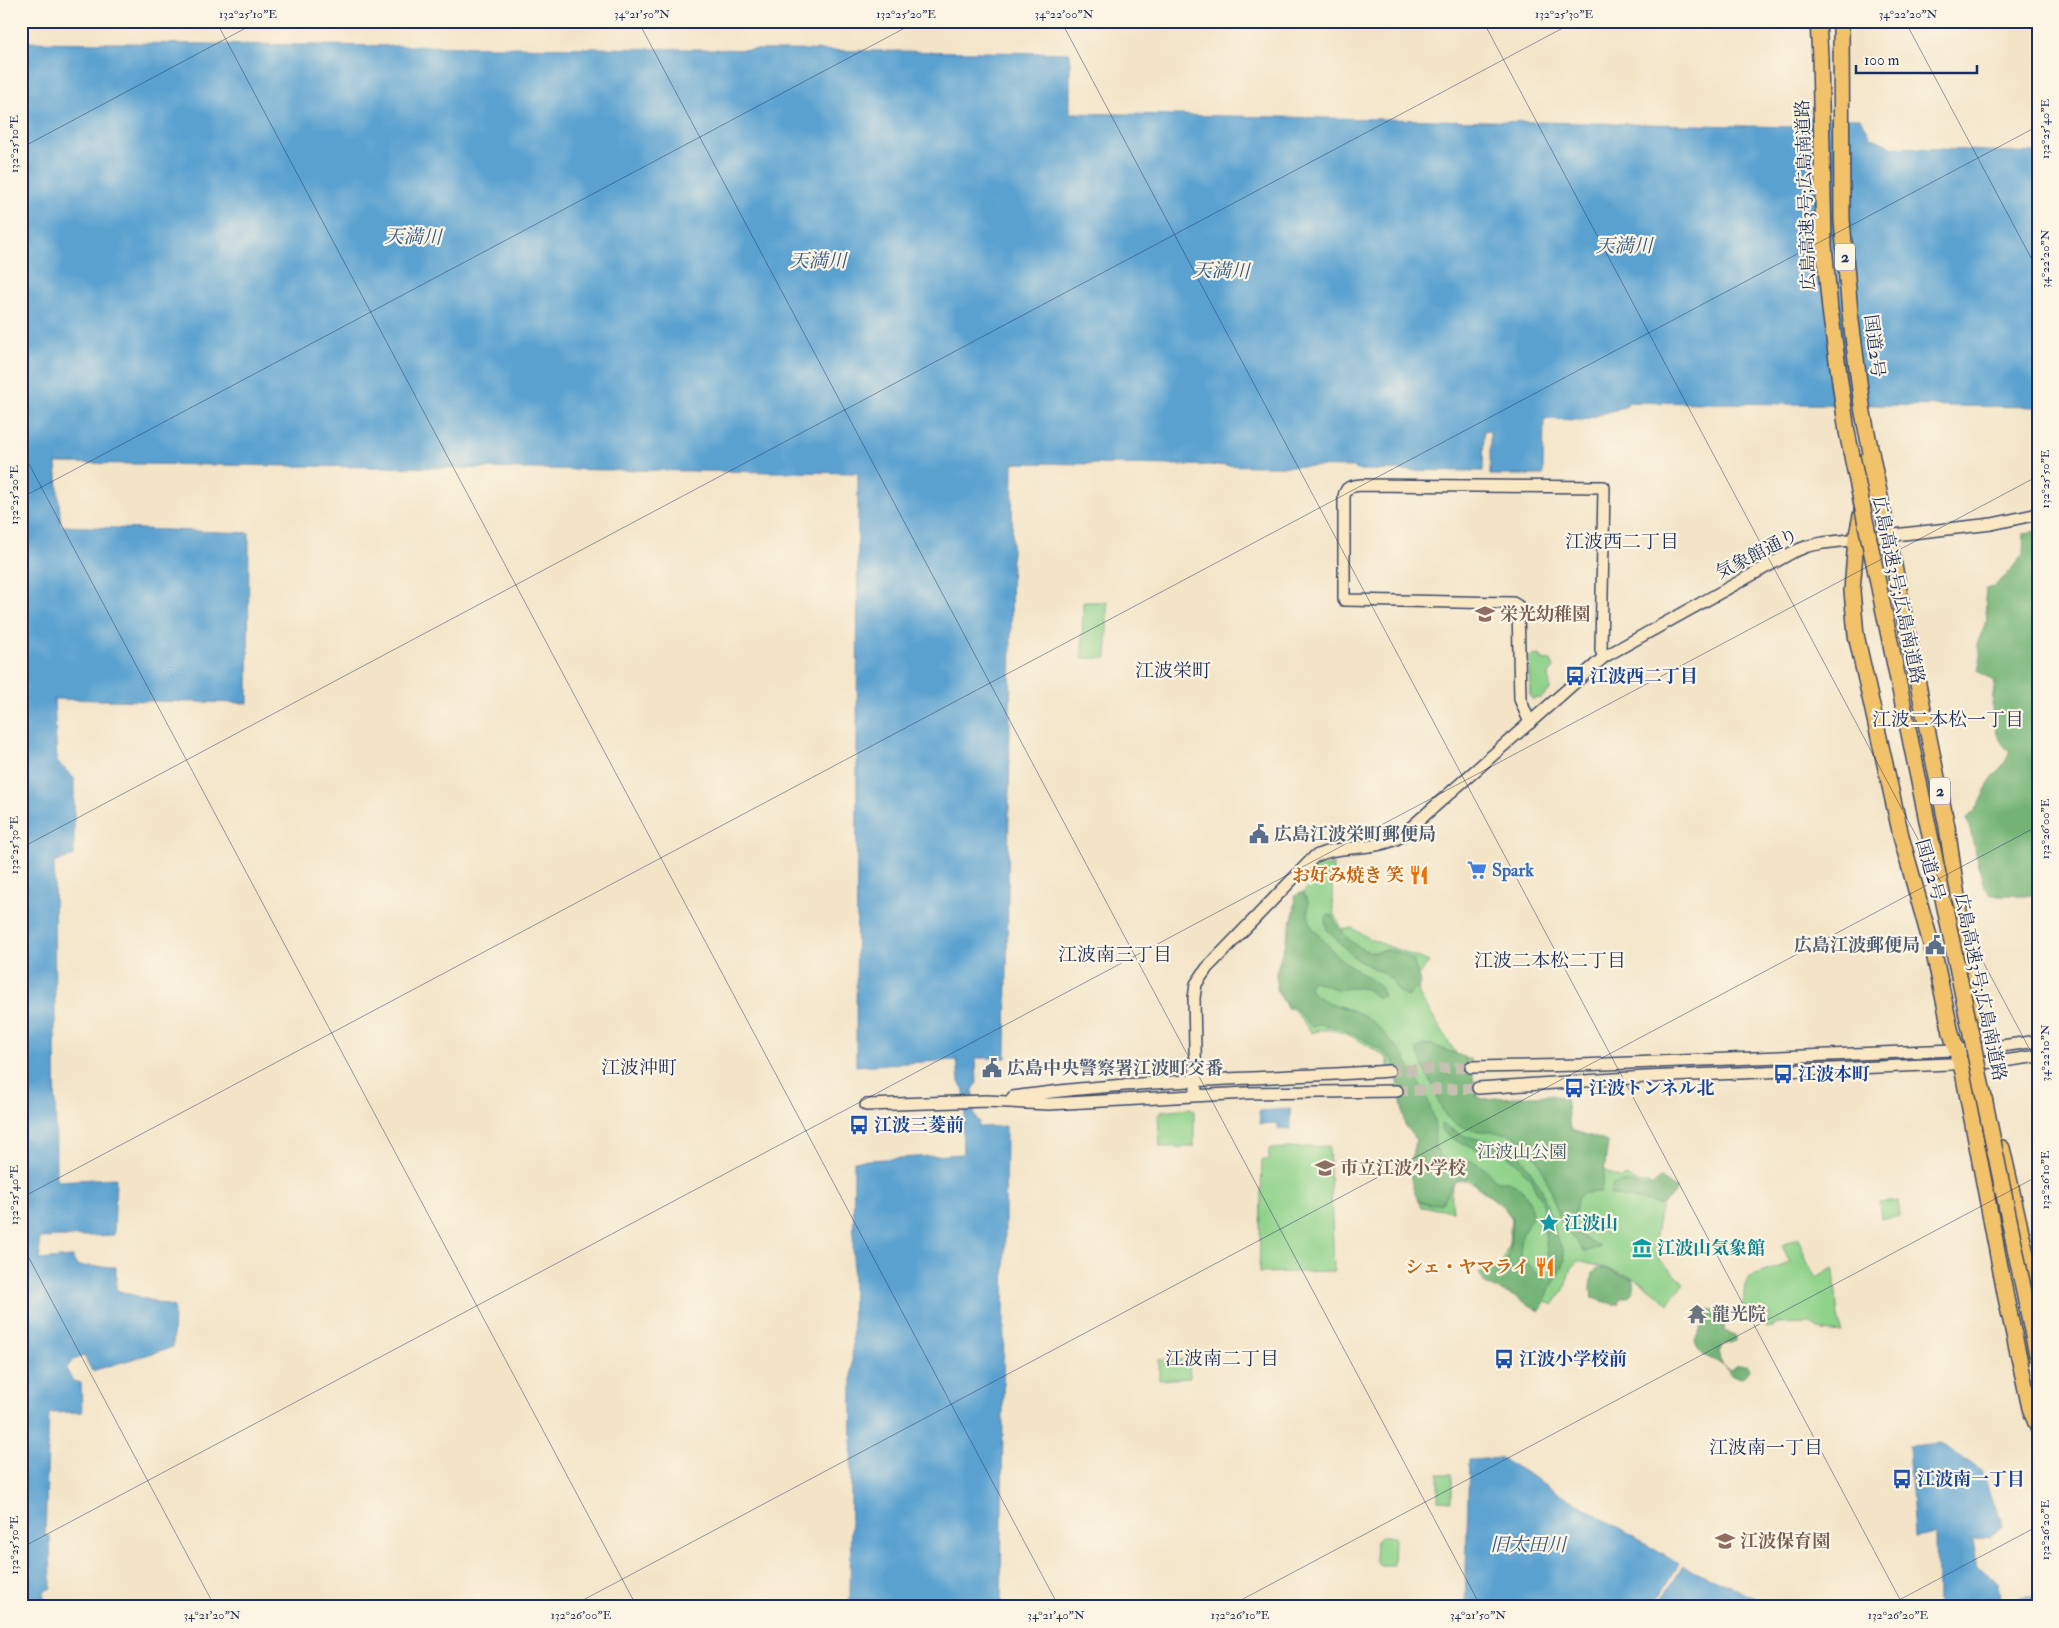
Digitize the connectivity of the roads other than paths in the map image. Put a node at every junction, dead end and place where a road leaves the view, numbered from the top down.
1 (1819, 21) edge
2 (1841, 21) edge
3 (1868, 435) junction
4 (2038, 514) edge
5 (1888, 535) junction
6 (1856, 539) junction
7 (1604, 657) junction
8 (1530, 722) junction
9 (2034, 1042) edge
10 (1959, 1056) junction
11 (1980, 1056) junction
12 (2034, 1057) edge
13 (1471, 1067) tunnel mouth
14 (1389, 1071) tunnel mouth
15 (1196, 1081) junction
16 (1478, 1088) tunnel mouth
17 (1397, 1091) tunnel mouth
18 (1196, 1095) junction
19 (981, 1101) junction
20 (866, 1105) dead end
21 (2038, 1307) edge
22 (2038, 1360) edge
23 (2038, 1428) edge

1 - 22 highway, 広島高速3号;広島南道路, bridge
2 - 3 highway, 国道2号 / 2
3 - 5 highway, 国道2号 / 2
3 - 6 highway, 国道2号 / 2
4 - 5 street, 気象館通り
5 - 6 street, 気象館通り
5 - 11 highway, 国道2号 / 2
6 - 7 street, 気象館通り
6 - 10 highway, 国道2号 / 2
7 - 8 street, 気象館通り
7 - 8 street
8 - 15 street, 気象館通り
9 - 11 street
10 - 11 street
10 - 13 street
10 - 16 street
10 - 23 highway, 国道2号 / 2
11 - 12 street
11 - 21 highway, 国道2号 / 2
14 - 15 street
15 - 18 street, 気象館通り
15 - 19 street
17 - 18 street
18 - 19 street
19 - 20 street

